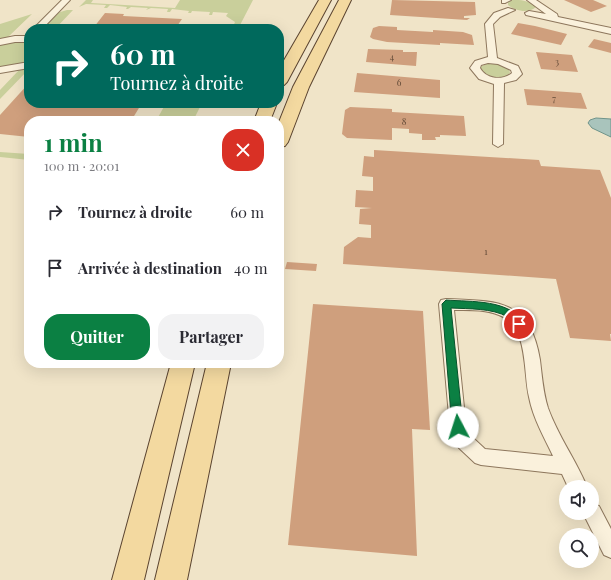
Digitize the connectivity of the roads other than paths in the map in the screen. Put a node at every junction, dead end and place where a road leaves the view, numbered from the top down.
1 (66, 0) edge
2 (325, 0) edge
3 (345, 0) edge
4 (505, 0) edge
5 (531, 0) edge
6 (540, 7) junction
7 (511, 10) junction
8 (529, 13) junction
9 (561, 20) junction
10 (41, 24) edge
11 (611, 31) edge
12 (24, 39) edge
13 (0, 42) edge
14 (492, 60) junction
15 (24, 66) edge
16 (3, 72) edge
17 (284, 73) edge
18 (499, 81) junction
19 (284, 130) edge
20 (498, 144) dead end
21 (182, 368) edge
22 (218, 368) edge
23 (567, 466) junction
24 (574, 480) edge
25 (596, 520) edge
26 (611, 548) edge
27 (128, 580) edge
28 (171, 580) edge

1 - 10 street
2 - 17 main road
3 - 19 main road
4 - 7 street
5 - 6 street
6 - 8 street
6 - 9 street
7 - 8 street
7 - 14 street
8 - 9 street
9 - 11 street
12 - 13 street
14 - 18 street
14 - 18 street
15 - 16 street
18 - 20 street
21 - 27 main road
22 - 28 main road
23 - 23 street
23 - 24 street
25 - 26 street

